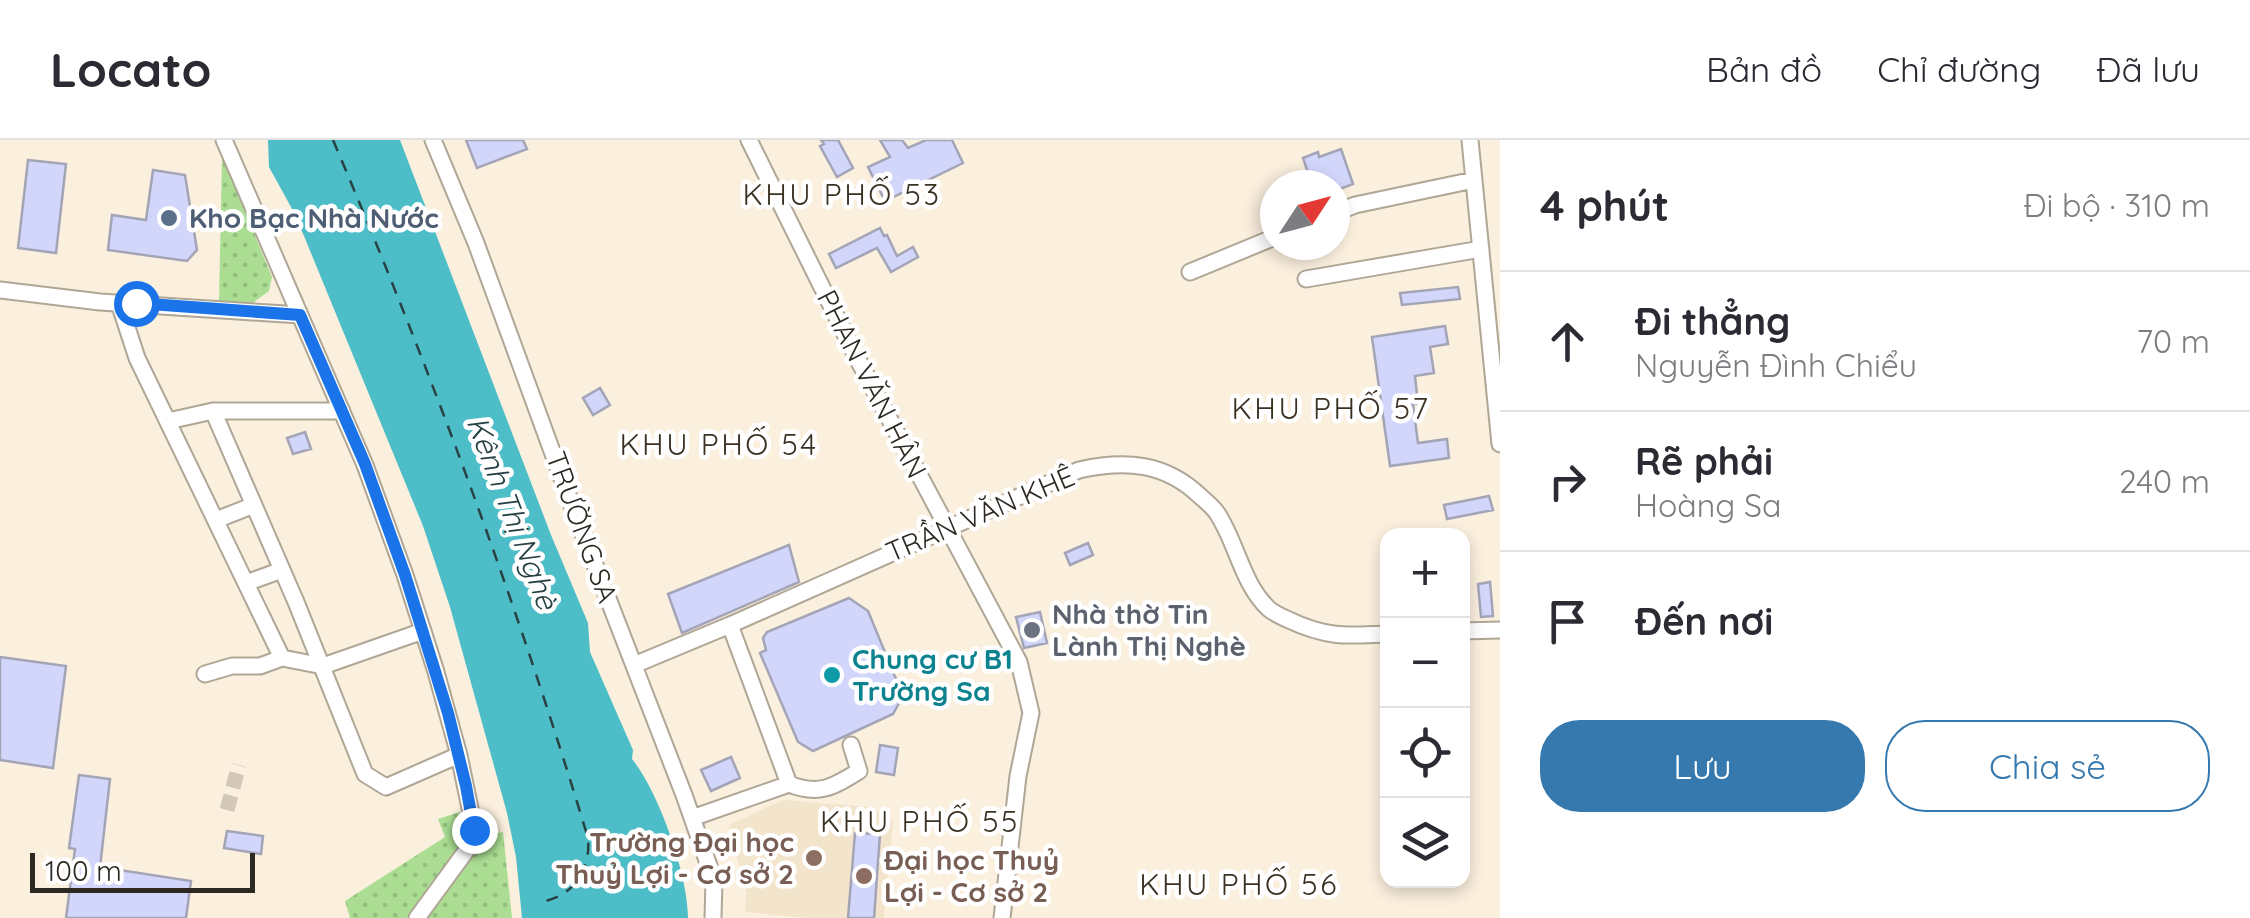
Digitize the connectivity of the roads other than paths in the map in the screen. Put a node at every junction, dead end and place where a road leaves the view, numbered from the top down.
1 (224, 140) edge
2 (433, 140) edge
3 (749, 140) edge
4 (1470, 140) edge
5 (1474, 180) junction
6 (1350, 207) edge
7 (1260, 243) edge
8 (1481, 249) junction
9 (1190, 272) dead end
10 (1306, 279) dead end
11 (0, 290) edge
12 (119, 303) junction
13 (300, 315) junction
14 (342, 410) junction
15 (213, 411) junction
16 (168, 421) junction
17 (1500, 444) edge
18 (254, 505) junction
19 (216, 520) junction
20 (947, 529) junction
21 (282, 570) junction
22 (246, 583) junction
23 (730, 625) junction
24 (1500, 630) edge
25 (423, 631) junction
26 (1470, 632) edge
27 (1380, 634) edge
28 (282, 658) junction
29 (634, 664) junction
30 (323, 666) junction
31 (205, 674) dead end
32 (851, 745) dead end
33 (459, 755) junction
34 (789, 784) junction
35 (692, 818) junction
36 (418, 918) edge
37 (714, 918) edge
38 (1002, 918) edge

1 - 13 street
2 - 29 street, TRƯỜNG SA
3 - 20 street, PHAN VĂN HÂN
4 - 5 street
5 - 6 street
5 - 8 street
7 - 9 street
8 - 10 street
8 - 17 street
11 - 12 street
12 - 13 street
12 - 16 street
13 - 14 street
14 - 15 street
14 - 25 street
15 - 16 street
15 - 18 street
16 - 19 street
18 - 19 street
18 - 21 street
19 - 22 street
20 - 23 street, TRẦN VĂN KHÊ
20 - 27 street, TRẦN VĂN KHÊ
20 - 38 street, PHAN VĂN HÂN
21 - 22 street
21 - 30 street
22 - 28 street
23 - 29 street, TRẦN VĂN KHÊ
23 - 34 street
24 - 26 street
25 - 30 street
25 - 33 street
28 - 30 street
28 - 31 street
29 - 35 street, TRƯỜNG SA
30 - 33 street
32 - 34 street
33 - 36 street
34 - 35 street
35 - 37 street, TRƯỜNG SA

